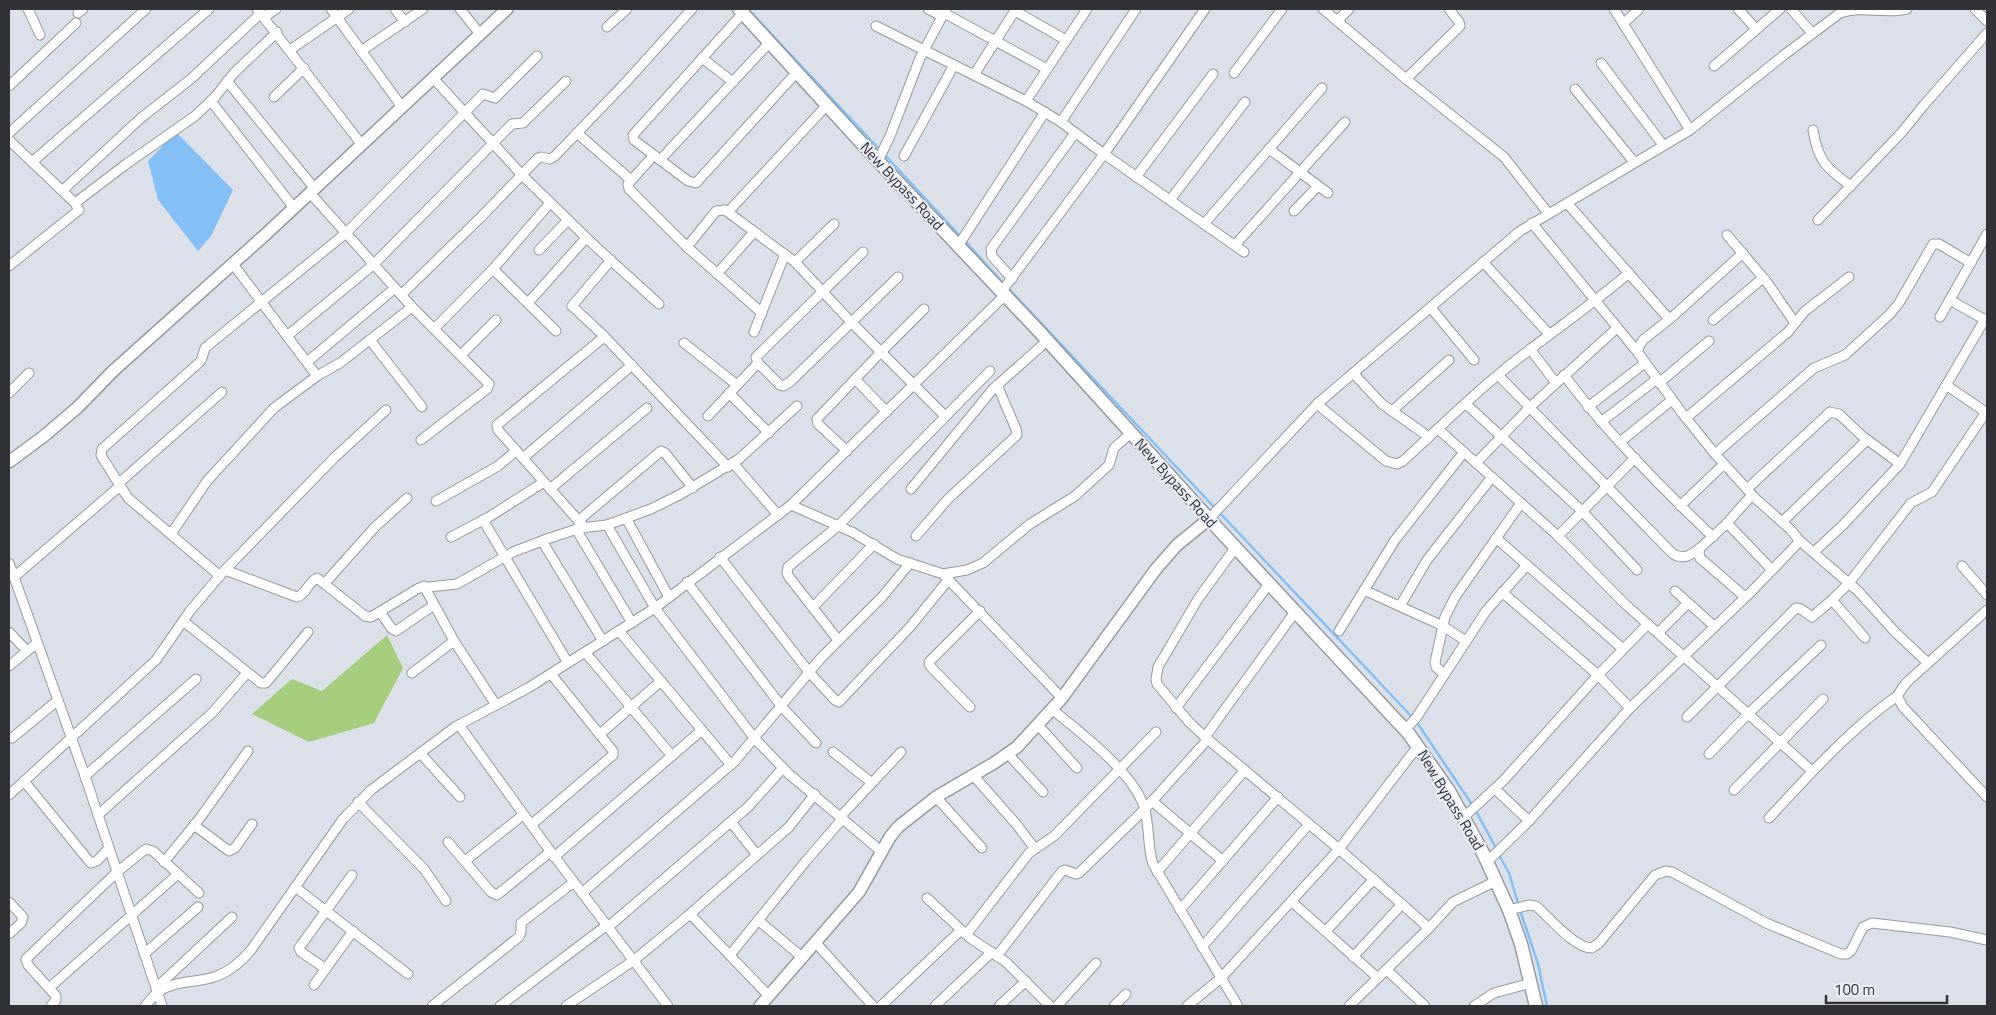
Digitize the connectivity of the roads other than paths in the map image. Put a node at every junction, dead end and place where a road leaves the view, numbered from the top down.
1 (28, 9) edge
2 (146, 9) edge
3 (209, 9) edge
4 (276, 9) edge
5 (330, 9) edge
6 (349, 9) edge
7 (395, 9) edge
8 (423, 9) edge
9 (460, 9) edge
10 (507, 9) edge
11 (627, 9) edge
12 (692, 9) edge
13 (928, 9) edge
14 (1087, 9) edge
15 (1136, 9) edge
16 (1205, 9) edge
17 (1282, 9) edge
18 (1323, 9) edge
19 (1349, 9) edge
20 (1449, 9) edge
21 (1614, 9) edge
22 (1640, 9) edge
23 (1738, 9) edge
24 (1780, 9) edge
25 (1791, 9) edge
26 (1849, 9) edge
27 (1907, 9) edge
28 (1975, 9) edge
29 (1015, 10) edge
30 (741, 11) edge
31 (944, 12) edge
32 (261, 13) edge
33 (337, 17) junction
34 (1337, 21) junction
35 (1987, 21) edge
36 (405, 22) junction
37 (76, 23) dead end
38 (1623, 24) junction
39 (876, 26) dead end
40 (607, 27) dead end
41 (1756, 30) junction
42 (277, 32) junction
43 (1812, 33) junction
44 (1987, 33) edge
45 (480, 34) junction
46 (40, 35) dead end
47 (996, 40) junction
48 (1066, 40) junction
49 (770, 42) junction
50 (290, 50) junction
51 (361, 50) junction
52 (924, 50) junction
53 (537, 56) dead end
54 (702, 58) junction
55 (1601, 63) dead end
56 (954, 65) junction
57 (1714, 66) dead end
58 (304, 68) junction
59 (1047, 69) junction
60 (797, 72) junction
61 (1234, 73) dead end
62 (1213, 74) dead end
63 (974, 75) junction
64 (433, 78) junction
65 (1406, 79) junction
66 (226, 81) junction
67 (566, 81) dead end
68 (733, 82) junction
69 (9, 86) edge
70 (1322, 88) dead end
71 (1575, 89) dead end
72 (274, 97) dead end
73 (211, 101) junction
74 (1026, 101) junction
75 (1245, 102) dead end
76 (827, 105) junction
77 (402, 107) junction
78 (1045, 112) junction
79 (465, 114) junction
80 (1061, 122) junction
81 (1345, 122) dead end
82 (1690, 130) junction
83 (1813, 130) dead end
84 (9, 132) edge
85 (1075, 132) junction
86 (577, 133) junction
87 (9, 140) edge
88 (1663, 144) junction
89 (362, 145) junction
90 (492, 145) junction
91 (1269, 149) junction
92 (881, 154) junction
93 (1104, 154) junction
94 (904, 156) dead end
95 (657, 157) junction
96 (32, 162) junction
97 (1634, 162) junction
98 (1300, 173) junction
99 (522, 175) junction
100 (1136, 176) junction
101 (631, 180) junction
102 (1318, 186) junction
103 (1851, 186) junction
104 (62, 191) junction
105 (312, 191) junction
106 (1328, 193) dead end
107 (1170, 200) junction
108 (75, 203) junction
109 (550, 203) junction
110 (1567, 203) junction
111 (294, 208) junction
112 (1294, 211) dead end
113 (728, 212) junction
114 (1548, 214) junction
115 (568, 220) junction
116 (1818, 220) dead end
117 (1532, 223) junction
118 (834, 224) dead end
119 (1204, 224) junction
120 (754, 232) junction
121 (346, 233) junction
122 (1727, 234) dead end
123 (1987, 234) edge
124 (586, 238) junction
125 (962, 241) junction
126 (1235, 245) junction
127 (687, 247) junction
128 (539, 250) dead end
129 (863, 252) dead end
130 (1244, 252) dead end
131 (1743, 253) junction
132 (785, 254) junction
133 (611, 260) junction
134 (794, 262) junction
135 (1483, 262) junction
136 (1971, 262) junction
137 (233, 264) junction
138 (373, 265) junction
139 (9, 266) edge
140 (493, 269) junction
141 (717, 274) junction
142 (1629, 274) junction
143 (898, 277) dead end
144 (1849, 277) dead end
145 (1764, 278) junction
146 (1006, 287) junction
147 (398, 291) junction
148 (823, 291) junction
149 (1950, 300) junction
150 (1596, 302) junction
151 (261, 303) junction
152 (528, 303) junction
153 (659, 304) dead end
154 (412, 307) junction
155 (1431, 308) junction
156 (924, 310) dead end
157 (762, 313) junction
158 (1940, 317) dead end
159 (1669, 319) junction
160 (496, 320) dead end
161 (1713, 320) dead end
162 (1986, 320) edge
163 (851, 322) junction
164 (1795, 323) junction
165 (435, 328) junction
166 (1617, 328) junction
167 (556, 331) dead end
168 (754, 332) dead end
169 (1549, 334) junction
170 (603, 335) junction
171 (287, 336) junction
172 (370, 340) junction
173 (1048, 340) junction
174 (1708, 341) dead end
175 (684, 342) dead end
176 (1530, 349) junction
177 (881, 352) junction
178 (1639, 354) junction
179 (461, 355) junction
180 (1449, 360) dead end
181 (1474, 360) dead end
182 (307, 362) junction
183 (758, 363) junction
184 (1645, 363) junction
185 (632, 366) junction
186 (990, 371) dead end
187 (29, 373) dead end
188 (1353, 373) junction
189 (1498, 375) junction
190 (317, 376) junction
191 (1564, 376) junction
192 (855, 379) junction
193 (1658, 381) junction
194 (1556, 383) junction
195 (914, 384) junction
196 (737, 385) junction
197 (997, 385) junction
198 (1946, 385) junction
199 (222, 392) dead end
200 (9, 393) edge
201 (730, 393) junction
202 (1672, 400) junction
203 (1317, 404) junction
204 (1466, 404) junction
205 (797, 406) dead end
206 (422, 407) dead end
207 (1530, 407) junction
208 (1588, 407) junction
209 (647, 408) dead end
210 (386, 410) dead end
211 (1392, 411) junction
212 (887, 412) junction
213 (1986, 412) edge
214 (708, 416) dead end
215 (945, 416) junction
216 (1686, 418) junction
217 (1601, 422) junction
218 (1438, 429) junction
219 (769, 433) junction
220 (1131, 433) junction
221 (1502, 437) junction
222 (1429, 438) junction
223 (421, 440) dead end
224 (1867, 440) junction
225 (1620, 442) junction
226 (516, 451) junction
227 (847, 451) junction
228 (1464, 452) junction
229 (1715, 454) junction
230 (523, 458) junction
231 (1635, 458) junction
232 (9, 462) edge
233 (1476, 463) junction
234 (1724, 464) junction
235 (1900, 464) junction
236 (730, 465) junction
237 (1492, 477) junction
238 (544, 482) junction
239 (120, 485) junction
240 (1607, 485) junction
241 (693, 488) junction
242 (550, 489) junction
243 (911, 489) dead end
244 (1750, 492) junction
245 (407, 498) dead end
246 (436, 501) dead end
247 (1521, 502) junction
248 (791, 505) junction
249 (1680, 506) junction
250 (1582, 511) junction
251 (1215, 513) junction
252 (778, 515) junction
253 (626, 518) junction
254 (484, 520) junction
255 (1782, 522) junction
256 (1726, 524) junction
257 (607, 525) junction
258 (580, 526) junction
259 (838, 526) junction
260 (171, 534) junction
261 (916, 536) dead end
262 (1558, 536) junction
263 (451, 537) dead end
264 (1712, 537) junction
265 (1496, 538) junction
266 (542, 540) junction
267 (1800, 541) junction
268 (874, 544) junction
269 (1235, 548) junction
270 (1700, 548) junction
271 (1814, 552) junction
272 (504, 557) junction
273 (720, 557) junction
274 (9, 563) edge
275 (910, 563) junction
276 (1527, 565) junction
277 (1962, 566) dead end
278 (1638, 570) dead end
279 (1772, 570) junction
280 (222, 573) junction
281 (946, 576) junction
282 (14, 577) junction
283 (687, 582) junction
284 (325, 583) junction
285 (1848, 583) junction
286 (1269, 584) junction
287 (424, 586) junction
288 (1364, 590) junction
289 (1675, 591) dead end
290 (1502, 592) junction
291 (1987, 595) edge
292 (669, 597) junction
293 (1746, 597) junction
294 (1832, 600) junction
295 (1688, 603) junction
296 (434, 605) junction
297 (1400, 606) junction
298 (813, 607) junction
299 (655, 608) junction
300 (1987, 610) edge
301 (980, 611) junction
302 (380, 612) junction
303 (1296, 612) junction
304 (183, 621) junction
305 (632, 623) junction
306 (1648, 624) junction
307 (1442, 626) junction
308 (1714, 626) junction
309 (1339, 631) dead end
310 (9, 632) edge
311 (308, 632) dead end
312 (620, 632) junction
313 (1659, 632) junction
314 (1865, 638) dead end
315 (838, 640) junction
316 (454, 641) junction
317 (603, 641) junction
318 (1466, 641) junction
319 (37, 643) junction
320 (1821, 645) dead end
321 (1623, 649) junction
322 (27, 651) junction
323 (585, 652) junction
324 (1684, 656) junction
325 (568, 663) junction
326 (1928, 663) junction
327 (9, 666) edge
328 (809, 672) junction
329 (247, 673) junction
330 (412, 673) dead end
331 (551, 674) junction
332 (1444, 674) junction
333 (1598, 675) junction
334 (196, 679) dead end
335 (661, 681) junction
336 (1718, 686) junction
337 (1897, 696) junction
338 (1062, 698) junction
339 (1823, 699) dead end
340 (58, 700) junction
341 (496, 704) junction
342 (631, 707) junction
343 (782, 707) junction
344 (970, 707) dead end
345 (1176, 708) junction
346 (1630, 708) junction
347 (1053, 710) junction
348 (1748, 714) junction
349 (1687, 718) dead end
350 (1410, 724) junction
351 (459, 725) junction
352 (1038, 725) junction
353 (702, 730) junction
354 (1156, 732) dead end
355 (600, 734) junction
356 (12, 738) dead end
357 (71, 738) junction
358 (1207, 738) junction
359 (755, 739) junction
360 (816, 743) dead end
361 (1782, 743) junction
362 (1418, 746) junction
363 (248, 751) dead end
364 (832, 752) dead end
365 (901, 752) dead end
366 (420, 753) junction
367 (1008, 754) junction
368 (1709, 754) dead end
369 (672, 756) junction
370 (731, 765) junction
371 (783, 768) junction
372 (1077, 768) dead end
373 (1119, 770) junction
374 (1245, 770) junction
375 (1812, 771) junction
376 (973, 775) junction
377 (85, 776) junction
378 (24, 781) junction
379 (872, 783) junction
380 (1495, 789) junction
381 (1734, 790) dead end
382 (1043, 792) dead end
383 (815, 794) junction
384 (9, 795) edge
385 (936, 796) junction
386 (460, 797) dead end
387 (1987, 797) edge
388 (1278, 798) junction
389 (1152, 801) junction
390 (358, 802) junction
391 (1144, 808) junction
392 (1469, 812) junction
393 (98, 815) junction
394 (523, 815) junction
395 (842, 817) junction
396 (1769, 818) dead end
397 (731, 822) junction
398 (1529, 822) junction
399 (252, 824) dead end
400 (1310, 824) junction
401 (194, 825) junction
402 (531, 825) junction
403 (1190, 835) junction
404 (448, 842) dead end
405 (109, 848) junction
406 (982, 848) dead end
407 (1035, 849) junction
408 (1340, 849) junction
409 (882, 852) junction
410 (552, 854) junction
411 (758, 855) junction
412 (1495, 856) junction
413 (465, 861) junction
414 (1223, 861) junction
415 (164, 862) junction
416 (117, 872) junction
417 (1157, 872) junction
418 (178, 874) junction
419 (352, 875) dead end
420 (1374, 878) junction
421 (1496, 881) junction
422 (574, 882) junction
423 (295, 887) junction
424 (199, 893) dead end
425 (582, 893) junction
426 (927, 898) dead end
427 (446, 901) dead end
428 (9, 902) edge
429 (1292, 902) junction
430 (1402, 904) junction
431 (198, 907) dead end
432 (1180, 910) junction
433 (1509, 910) junction
434 (326, 911) junction
435 (690, 914) junction
436 (132, 916) junction
437 (232, 917) dead end
438 (758, 920) junction
439 (607, 926) junction
440 (1429, 928) junction
441 (353, 931) junction
442 (1326, 931) junction
443 (963, 932) junction
444 (9, 934) edge
445 (1987, 940) edge
446 (816, 943) junction
447 (1202, 947) junction
448 (144, 954) junction
449 (995, 954) junction
450 (730, 955) junction
451 (1353, 957) junction
452 (803, 958) junction
453 (633, 961) junction
454 (1096, 963) dead end
455 (326, 969) junction
456 (1387, 970) junction
457 (408, 974) dead end
458 (1221, 978) junction
459 (1378, 978) junction
460 (1026, 982) junction
461 (1531, 983) junction
462 (314, 984) dead end
463 (49, 988) junction
464 (157, 991) junction
465 (1126, 994) dead end
466 (769, 996) junction
467 (51, 1006) edge
468 (145, 1006) edge
469 (162, 1006) edge
470 (432, 1006) edge
471 (500, 1006) edge
472 (566, 1006) edge
473 (668, 1006) edge
474 (760, 1006) edge
475 (873, 1006) edge
476 (881, 1006) edge
477 (936, 1006) edge
478 (999, 1006) edge
479 (1050, 1006) edge
480 (1057, 1006) edge
481 (1114, 1006) edge
482 (1187, 1006) edge
483 (1238, 1006) edge
484 (1351, 1006) edge
485 (1426, 1006) edge
486 (1474, 1006) edge
487 (1536, 1006) edge

1 - 46 street
2 - 84 street
3 - 96 street
4 - 32 street
5 - 33 street
6 - 33 street
7 - 36 street
8 - 36 street
9 - 45 street
10 - 45 street
11 - 40 street
12 - 86 street
13 - 31 street
14 - 48 street
15 - 80 street
16 - 93 street
17 - 61 street
18 - 34 street
19 - 34 street
20 - 65 street
21 - 38 street
22 - 38 street
23 - 41 street
24 - 41 street
25 - 43 street
26 - 27 street
26 - 43 street
28 - 35 street
29 - 47 street
29 - 48 street
30 - 49 main road, New Bypass Road
30 - 54 street
31 - 47 street
31 - 52 street
32 - 42 street
32 - 104 street
33 - 50 street
33 - 51 street
34 - 65 street
36 - 51 street
37 - 69 street
38 - 82 street
39 - 52 street
41 - 57 street
42 - 50 street
42 - 66 street
43 - 82 street
44 - 103 street
45 - 64 street
47 - 59 street
47 - 63 street
48 - 59 street
49 - 60 main road, New Bypass Road
49 - 68 street
50 - 58 street
51 - 77 street
52 - 56 street
52 - 92 street
53 - 79 street
54 - 68 street
54 - 95 street
55 - 88 street
56 - 63 street
56 - 94 street
58 - 72 street
58 - 89 street
59 - 74 street
60 - 76 main road, New Bypass Road
60 - 95 street
62 - 100 street
63 - 74 street
64 - 77 street
64 - 79 street
65 - 114 street
66 - 73 street
66 - 105 street
67 - 90 street
68 - 95 street
70 - 91 street
71 - 97 street
73 - 108 street
73 - 111 street
74 - 78 street
75 - 107 street
76 - 92 main road, New Bypass Road
76 - 113 street
77 - 89 street
78 - 80 street
78 - 125 street
79 - 90 street
79 - 121 street
80 - 85 street
81 - 98 street
82 - 88 street
83 - 103 street
85 - 93 street
85 - 146 street
86 - 99 street
86 - 101 street
87 - 96 street
88 - 97 street
89 - 105 street
90 - 99 street
90 - 138 street
91 - 98 street
91 - 119 street
92 - 125 main road, New Bypass Road
93 - 100 street
93 - 146 street
95 - 101 street
96 - 104 street
97 - 110 street
98 - 102 street
98 - 126 street
99 - 109 street
99 - 147 street
100 - 107 street
101 - 127 street
102 - 106 street
102 - 112 street
103 - 116 street
104 - 108 street
105 - 111 street
105 - 121 street
107 - 119 street
108 - 139 street
109 - 115 street
109 - 140 street
110 - 114 street
110 - 142 street
111 - 137 street
113 - 120 street
113 - 127 street
114 - 117 street
115 - 124 street
115 - 128 street
117 - 135 street
117 - 150 street
118 - 134 street
119 - 126 street
120 - 132 street
120 - 141 street
121 - 138 street
121 - 151 street
122 - 131 street
123 - 136 street
124 - 133 street
124 - 152 street
125 - 146 main road, New Bypass Road
126 - 130 street
127 - 141 street
129 - 148 street
131 - 145 street
131 - 159 street
132 - 134 street
132 - 157 street
133 - 153 street
133 - 170 street
134 - 148 street
135 - 155 street
135 - 169 street
136 - 149 street
136 - 229 street
137 - 151 street
137 - 232 street
138 - 147 street
138 - 171 street
140 - 152 street
140 - 165 street
141 - 157 street
142 - 150 street
142 - 159 street
143 - 163 street
144 - 164 street
145 - 161 street
145 - 164 street
146 - 173 main road, New Bypass Road
146 - 195 street
147 - 154 street
147 - 182 street
148 - 163 street
148 - 183 street
149 - 158 street
149 - 162 street
150 - 166 street
150 - 169 street
151 - 171 street
151 - 239 street
152 - 167 street
154 - 165 street
154 - 172 street
155 - 181 street
155 - 188 street
156 - 177 street
157 - 168 street
159 - 178 street
160 - 179 street
162 - 198 street
163 - 177 street
163 - 183 street
164 - 216 street
165 - 179 street
166 - 178 street
166 - 191 street
169 - 176 street
170 - 185 street
170 - 226 street
171 - 182 street
172 - 190 street
172 - 206 street
173 - 197 street
173 - 220 main road, New Bypass Road
174 - 193 street
175 - 196 street
176 - 189 street
176 - 194 street
177 - 192 street
177 - 195 street
178 - 184 street
179 - 223 street
180 - 211 street
182 - 190 street
183 - 196 street
184 - 193 street
184 - 208 street
185 - 230 street
185 - 236 street
186 - 215 street
187 - 200 street
188 - 203 street
188 - 211 street
189 - 204 street
189 - 207 street
190 - 260 street
191 - 194 street
191 - 208 street
192 - 212 street
192 - 227 street
193 - 202 street
193 - 217 street
194 - 207 street
195 - 212 street
195 - 215 street
196 - 201 street
197 - 243 street
197 - 261 street
198 - 213 street
198 - 235 street
199 - 239 street
201 - 214 street
201 - 219 street
202 - 216 street
202 - 225 street
203 - 222 street
203 - 251 street
204 - 218 street
204 - 221 street
205 - 219 street
207 - 221 street
207 - 240 street
208 - 217 street
209 - 242 street
210 - 280 street
211 - 222 street
212 - 227 street
213 - 285 street
215 - 259 street
216 - 229 street
217 - 225 street
218 - 222 street
218 - 228 street
219 - 236 street
220 - 251 main road, New Bypass Road
220 - 281 street
221 - 233 street
221 - 250 street
224 - 235 street
224 - 244 street
224 - 255 street
225 - 231 street
226 - 230 street
226 - 246 street
227 - 248 street
228 - 233 street
228 - 288 street
229 - 234 street
230 - 238 street
231 - 240 street
231 - 249 street
233 - 237 street
234 - 244 street
234 - 249 street
235 - 271 street
236 - 241 street
236 - 252 street
237 - 247 street
237 - 297 street
238 - 242 street
238 - 254 street
239 - 260 street
239 - 282 street
240 - 250 street
240 - 270 street
241 - 253 street
241 - 258 street
242 - 258 street
244 - 255 street
244 - 256 street
245 - 284 street
247 - 262 street
247 - 265 street
248 - 252 street
248 - 259 street
249 - 264 street
250 - 262 street
250 - 278 street
251 - 269 main road, New Bypass Road
251 - 338 street
252 - 273 street
253 - 257 street
253 - 292 street
254 - 263 street
254 - 272 street
255 - 267 street
256 - 264 street
256 - 279 street
257 - 258 street
257 - 299 street
258 - 266 street
258 - 305 street
259 - 268 street
259 - 298 street
260 - 280 street
262 - 306 street
264 - 270 street
265 - 276 street
265 - 307 street
266 - 272 street
266 - 317 street
267 - 271 street
267 - 279 street
268 - 275 street
268 - 298 street
269 - 286 main road, New Bypass Road
269 - 345 street
270 - 293 street
271 - 285 street
272 - 287 street
272 - 325 street
273 - 283 street
273 - 328 street
274 - 282 street
275 - 281 street
275 - 315 street
276 - 290 street
276 - 321 street
277 - 291 street
279 - 293 street
280 - 284 street
280 - 304 street
281 - 301 street
281 - 328 street
282 - 319 street
283 - 292 street
283 - 343 street
284 - 302 street
285 - 294 street
285 - 326 street
286 - 303 main road, New Bypass Road
286 - 345 street
287 - 296 street
287 - 302 street
288 - 297 street
288 - 309 street
289 - 295 street
290 - 318 street
290 - 333 street
292 - 299 street
293 - 308 street
294 - 314 street
294 - 336 street
295 - 308 street
295 - 313 street
296 - 302 street
296 - 316 street
297 - 307 street
298 - 315 street
299 - 305 street
299 - 359 street
300 - 326 street
301 - 338 street
301 - 344 street
303 - 350 main road, New Bypass Road
303 - 358 street
304 - 329 street
304 - 357 street
305 - 312 street
306 - 313 street
306 - 321 street
307 - 318 street
307 - 332 street
308 - 324 street
310 - 322 street
311 - 329 street
312 - 317 street
312 - 335 street
313 - 324 street
315 - 328 street
316 - 330 street
316 - 341 street
317 - 323 street
318 - 332 street
319 - 322 street
319 - 340 street
320 - 348 street
321 - 333 street
322 - 327 street
323 - 325 street
323 - 342 street
324 - 336 street
324 - 346 street
325 - 331 street
326 - 337 street
328 - 343 street
329 - 393 street
331 - 341 street
331 - 355 street
332 - 350 street
333 - 346 street
333 - 380 street
334 - 377 street
335 - 342 street
335 - 353 street
336 - 348 street
336 - 349 street
337 - 375 street
337 - 387 street
338 - 347 street
339 - 361 street
340 - 356 street
340 - 357 street
341 - 351 street
342 - 355 street
342 - 369 street
343 - 359 street
343 - 360 street
345 - 358 street
346 - 398 street
347 - 352 street
347 - 373 street
348 - 361 street
348 - 368 street
350 - 362 main road, New Bypass Road
351 - 366 street
351 - 394 street
352 - 367 street
352 - 372 street
353 - 369 street
353 - 370 street
354 - 373 street
355 - 402 street
357 - 377 street
357 - 378 street
358 - 374 street
358 - 389 street
359 - 370 street
359 - 371 street
361 - 375 street
361 - 381 street
362 - 392 main road, New Bypass Road
362 - 408 street
363 - 401 street
364 - 379 street
365 - 379 street
366 - 386 street
366 - 390 street
367 - 376 street
367 - 382 street
369 - 410 street
370 - 425 street
371 - 383 street
371 - 397 street
373 - 391 street
373 - 407 street
374 - 388 street
374 - 403 street
375 - 396 street
376 - 385 street
376 - 407 street
377 - 393 street
378 - 384 street
378 - 405 street
379 - 395 street
380 - 392 street
380 - 398 street
383 - 395 street
383 - 411 street
385 - 406 street
385 - 409 street
388 - 400 street
388 - 414 street
389 - 391 street
389 - 403 street
390 - 423 street
390 - 427 street
391 - 417 street
391 - 449 street
392 - 412 main road, New Bypass Road
393 - 405 street
394 - 402 street
394 - 413 street
395 - 409 street
395 - 438 street
397 - 411 street
397 - 439 street
398 - 412 street
399 - 401 street
400 - 408 street
400 - 447 street
401 - 415 street
402 - 410 street
403 - 414 street
403 - 417 street
404 - 413 street
405 - 416 street
407 - 443 street
408 - 420 street
408 - 429 street
409 - 446 street
410 - 413 street
410 - 422 street
411 - 435 street
412 - 421 main road, New Bypass Road
414 - 432 street
415 - 416 street
415 - 418 street
416 - 436 street
416 - 463 street
417 - 432 street
418 - 424 street
418 - 436 street
419 - 434 street
420 - 430 street
420 - 442 street
421 - 433 main road, New Bypass Road
421 - 440 street
422 - 425 street
422 - 470 street
423 - 434 street
423 - 464 street
425 - 439 street
426 - 443 street
428 - 444 street
429 - 442 street
429 - 458 street
430 - 440 street
430 - 451 street
431 - 448 street
432 - 447 street
433 - 445 street
433 - 461 main road, New Bypass Road
434 - 441 street
434 - 455 street
435 - 450 street
435 - 453 street
436 - 448 street
436 - 463 street
437 - 464 street
438 - 450 street
438 - 452 street
439 - 453 street
439 - 471 street
440 - 456 street
441 - 455 street
441 - 457 street
442 - 451 street
443 - 449 street
443 - 476 street
446 - 452 street
446 - 475 street
447 - 458 street
448 - 464 street
449 - 460 street
449 - 477 street
450 - 466 street
451 - 459 street
452 - 466 street
453 - 472 street
453 - 473 street
454 - 480 street
455 - 462 street
456 - 459 street
456 - 485 street
458 - 482 street
458 - 483 street
459 - 484 street
460 - 478 street
460 - 479 street
461 - 486 street
461 - 487 main road, New Bypass Road
463 - 467 street
464 - 468 street
464 - 469 street
465 - 481 street
466 - 474 street

